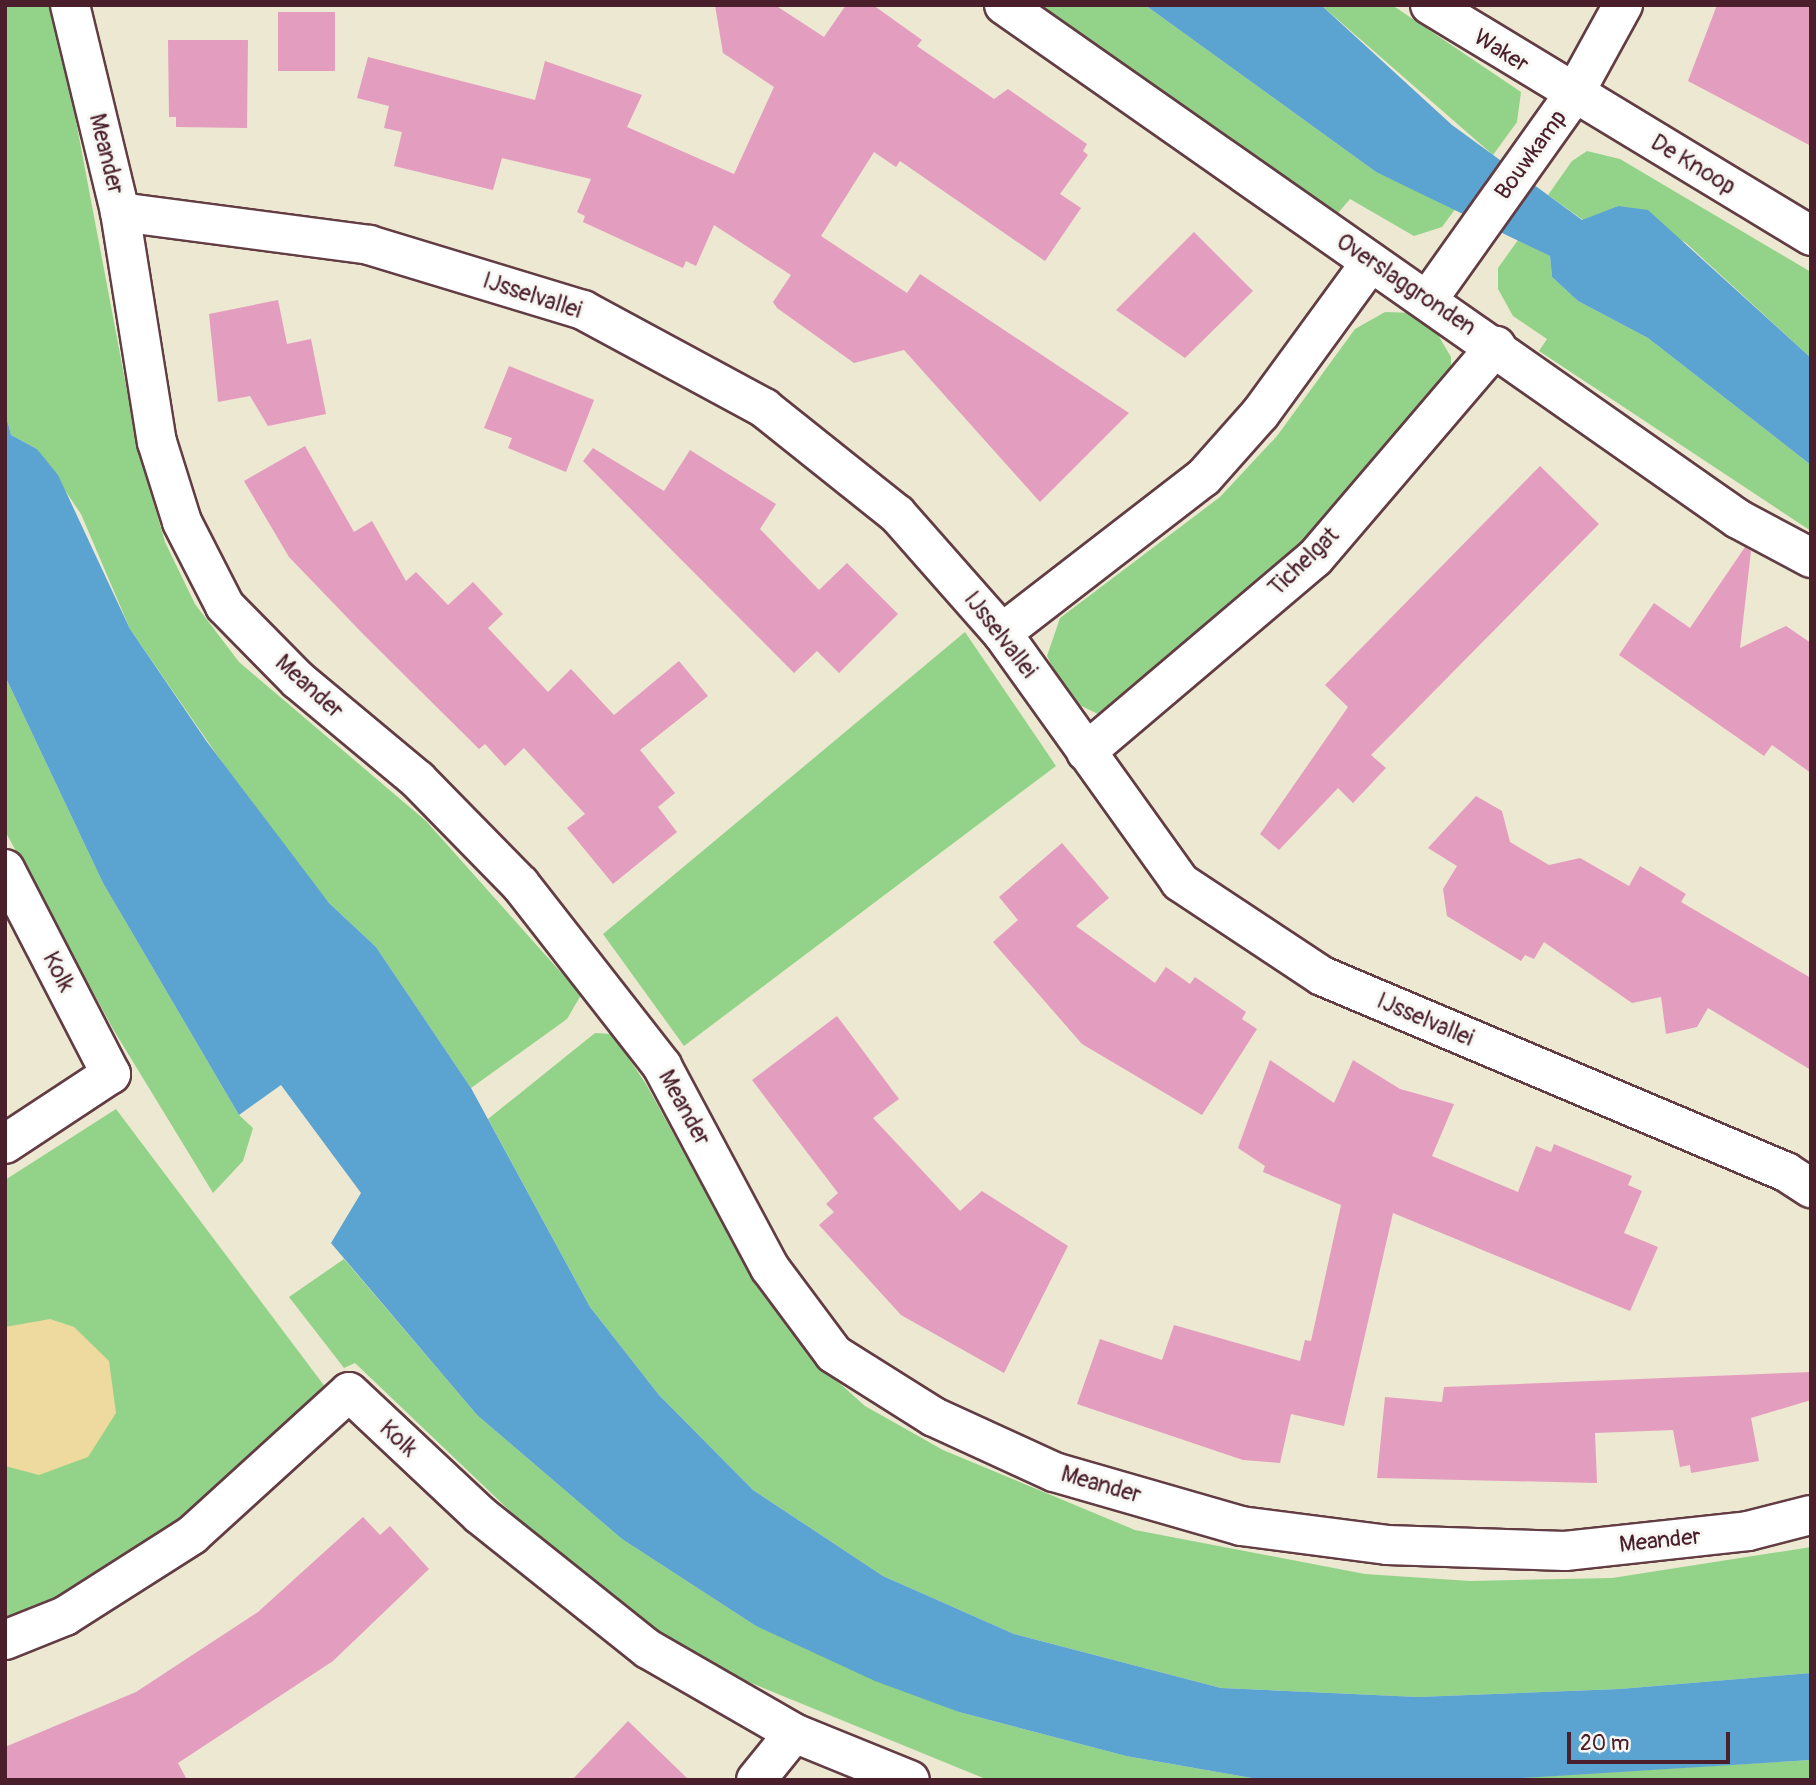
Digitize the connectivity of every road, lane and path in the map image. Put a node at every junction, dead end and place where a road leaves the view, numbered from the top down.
1 (70, 5) edge
2 (1004, 5) edge
3 (1430, 5) edge
4 (1623, 5) edge
5 (1574, 94) junction
6 (120, 212) junction
7 (1811, 236) edge
8 (1371, 262) junction
9 (1429, 298) junction
10 (1496, 346) junction
11 (1811, 558) edge
12 (1002, 632) junction
13 (1086, 752) junction
14 (5, 869) edge
15 (5, 1144) edge
16 (1811, 1188) edge
17 (1811, 1515) edge
18 (5, 1640) edge
19 (794, 1733) junction
20 (756, 1780) edge
21 (910, 1780) edge

1 - 6 street, Meander
2 - 8 street, Overslaggronden
3 - 5 street, Waker
4 - 5 street, Bouwkamp
5 - 7 street, De Knoop
5 - 9 street, Bouwkamp
6 - 12 street, IJsselvallei
6 - 17 street, Meander
8 - 9 street, Overslaggronden
8 - 12 street
9 - 10 street, Overslaggronden
10 - 11 street, Overslaggronden
10 - 13 street, Tichelgat
12 - 13 street, IJsselvallei
13 - 16 street, IJsselvallei
14 - 15 street, Kolk
18 - 19 street, Kolk
19 - 20 street
19 - 21 street

